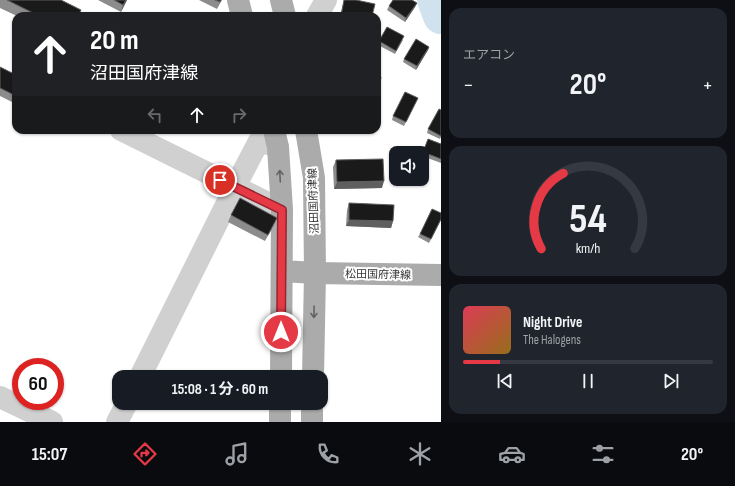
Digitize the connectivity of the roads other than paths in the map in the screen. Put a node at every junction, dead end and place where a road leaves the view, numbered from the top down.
1 (238, 0) edge
2 (281, 0) edge
3 (326, 0) edge
4 (241, 12) edge
5 (284, 12) edge
6 (319, 12) edge
7 (129, 134) edge
8 (307, 134) edge
9 (276, 138) edge
10 (235, 186) junction
11 (282, 210) junction
12 (282, 271) junction
13 (315, 273) junction
14 (441, 275) edge
15 (143, 370) edge
16 (281, 370) edge
17 (313, 370) edge
18 (0, 397) edge
19 (123, 410) edge
20 (280, 410) edge
21 (312, 410) edge
22 (52, 422) edge
23 (117, 422) edge
24 (280, 422) edge
25 (312, 422) edge

1 - 4 main road
2 - 5 main road
3 - 6 street
7 - 10 street
8 - 13 main road, 沼田国府津線
9 - 10 street
11 -> 9 main road
10 - 11 street
10 - 15 street
11 - 12 main road
12 - 13 main road, 松田国府津線
12 - 16 main road
13 - 14 main road, 松田国府津線
13 -> 17 main road
18 - 22 street
19 - 23 street
20 - 24 main road
21 - 25 main road

